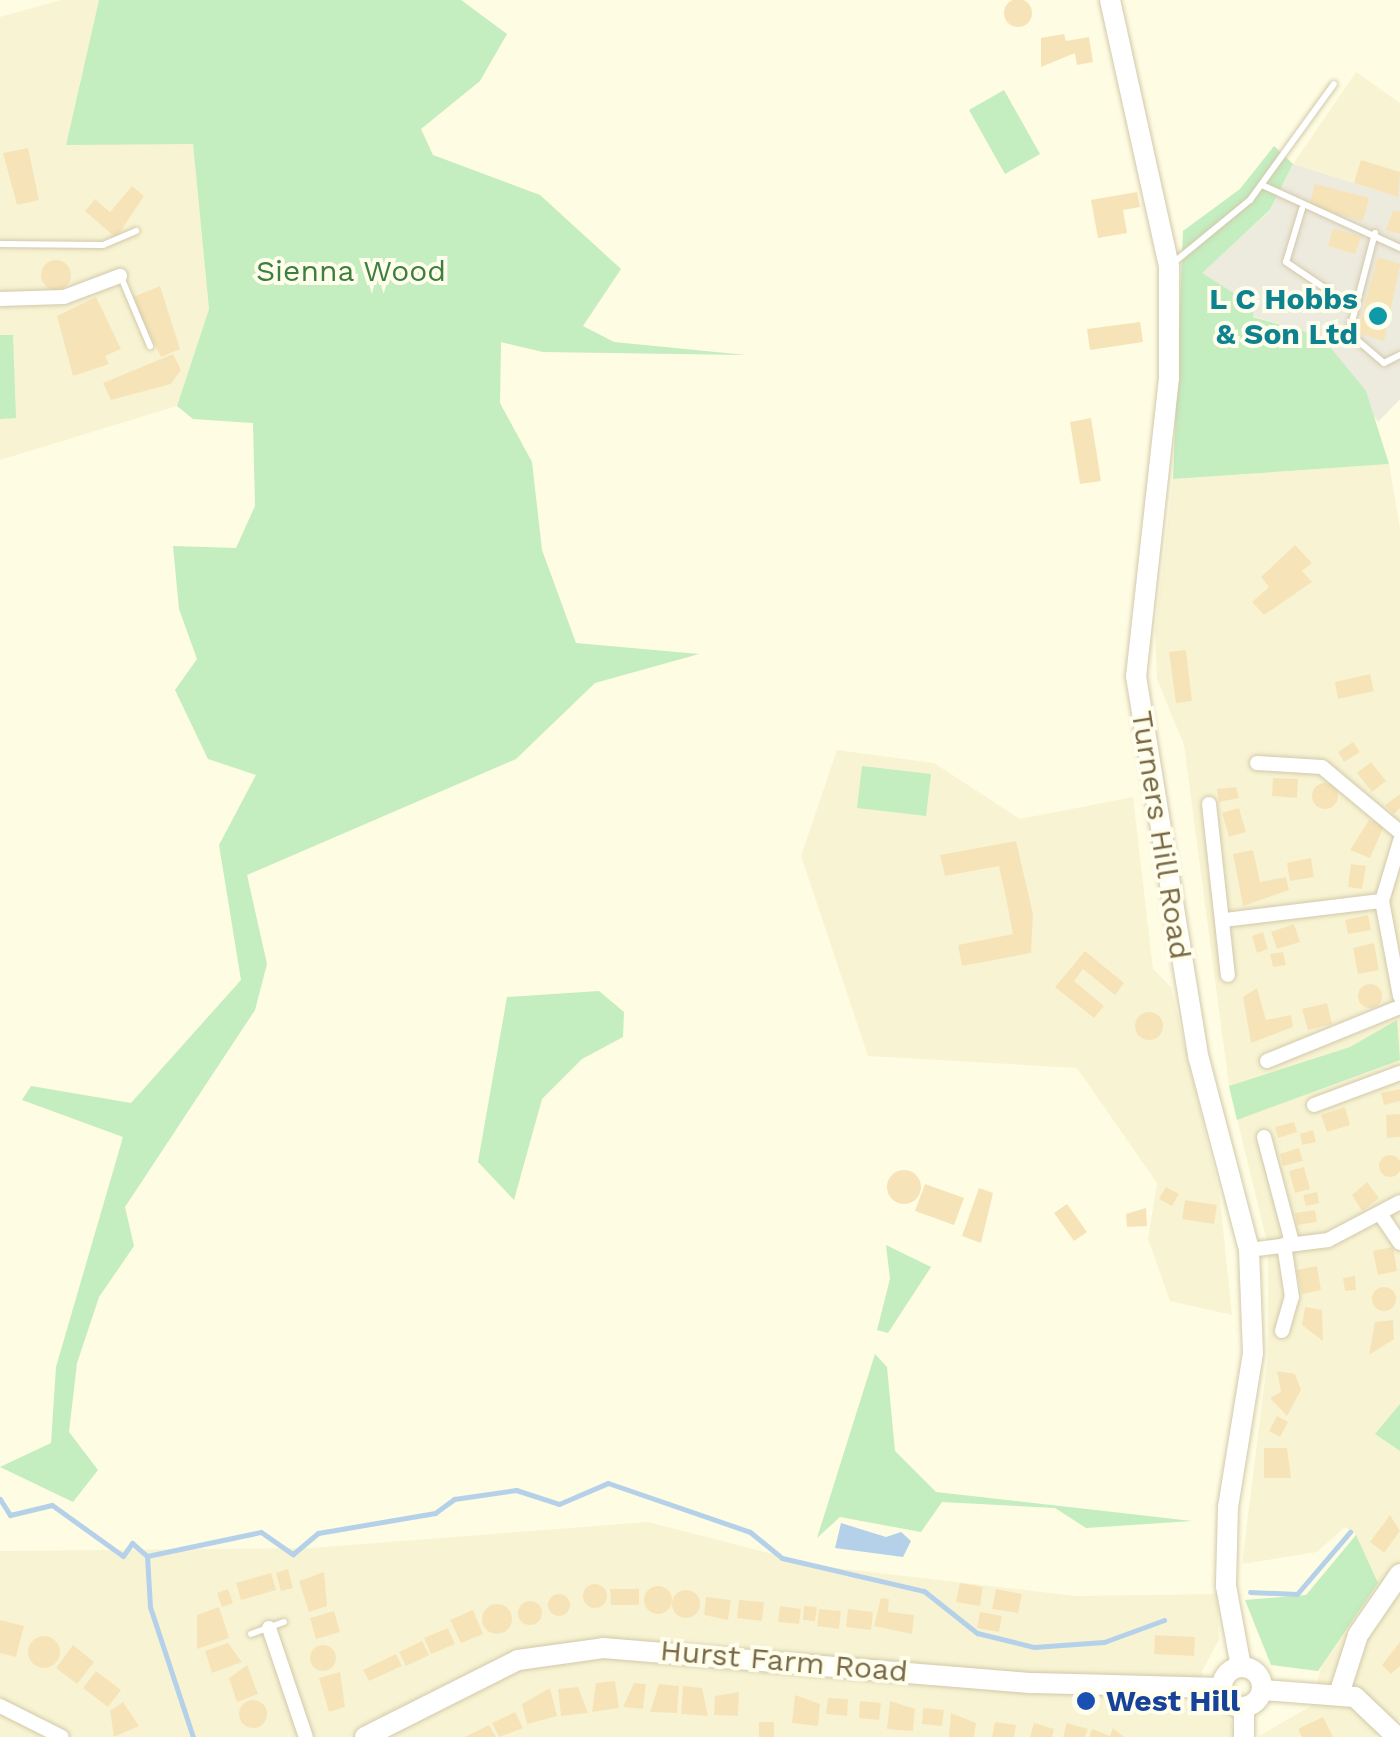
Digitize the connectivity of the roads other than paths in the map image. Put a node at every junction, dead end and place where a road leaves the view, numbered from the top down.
1 (1110, 0) edge
2 (1334, 84) dead end
3 (1262, 185) junction
4 (1302, 209) junction
5 (136, 231) dead end
6 (1375, 233) junction
7 (0, 244) edge
8 (1400, 248) edge
9 (1169, 266) junction
10 (120, 276) joint
11 (1330, 292) dead end
12 (0, 299) edge
13 (150, 346) dead end
14 (1400, 355) edge
15 (1257, 763) dead end
16 (1209, 804) dead end
17 (1400, 832) edge
18 (1400, 841) edge
19 (1382, 901) junction
20 (1224, 920) junction
21 (1228, 975) dead end
22 (1400, 996) edge
23 (1400, 1007) edge
24 (1267, 1061) dead end
25 (1400, 1073) edge
26 (1314, 1105) dead end
27 (1264, 1137) dead end
28 (1400, 1202) edge
29 (1383, 1218) junction
30 (1400, 1243) edge
31 (1288, 1244) junction
32 (1249, 1250) junction
33 (1282, 1331) dead end
34 (1400, 1574) edge
35 (284, 1622) dead end
36 (269, 1628) junction
37 (252, 1634) dead end
38 (1241, 1667) junction
39 (1222, 1688) junction
40 (1263, 1690) junction
41 (1339, 1694) junction
42 (0, 1706) edge
43 (1244, 1708) junction
44 (62, 1737) edge
45 (306, 1737) edge
46 (365, 1737) edge
47 (1244, 1737) edge
48 (1397, 1737) edge

1 - 9 main road, Turners Hill Road
2 - 3 lane
3 - 4 lane
3 - 9 lane
4 - 6 lane
4 - 11 lane
5 - 7 lane
6 - 8 lane
6 - 14 lane
9 - 32 main road, Turners Hill Road
10 - 12 street
10 - 13 lane
15 - 17 street
16 - 20 street
18 - 19 street
19 - 20 street
19 - 22 street
20 - 21 street
23 - 24 street
25 - 26 street
27 - 31 street
28 - 29 street
29 - 30 street
29 - 31 street
31 - 32 street
31 - 33 street
32 - 38 main road, Turners Hill Road
34 - 41 main road
35 - 36 lane
36 - 37 lane
36 - 45 street
38 - 39 main road
38 - 40 main road
39 - 43 main road
39 - 46 main road, Hurst Farm Road
40 - 41 main road
40 - 43 main road
41 - 48 main road
42 - 44 street
43 - 47 main road

